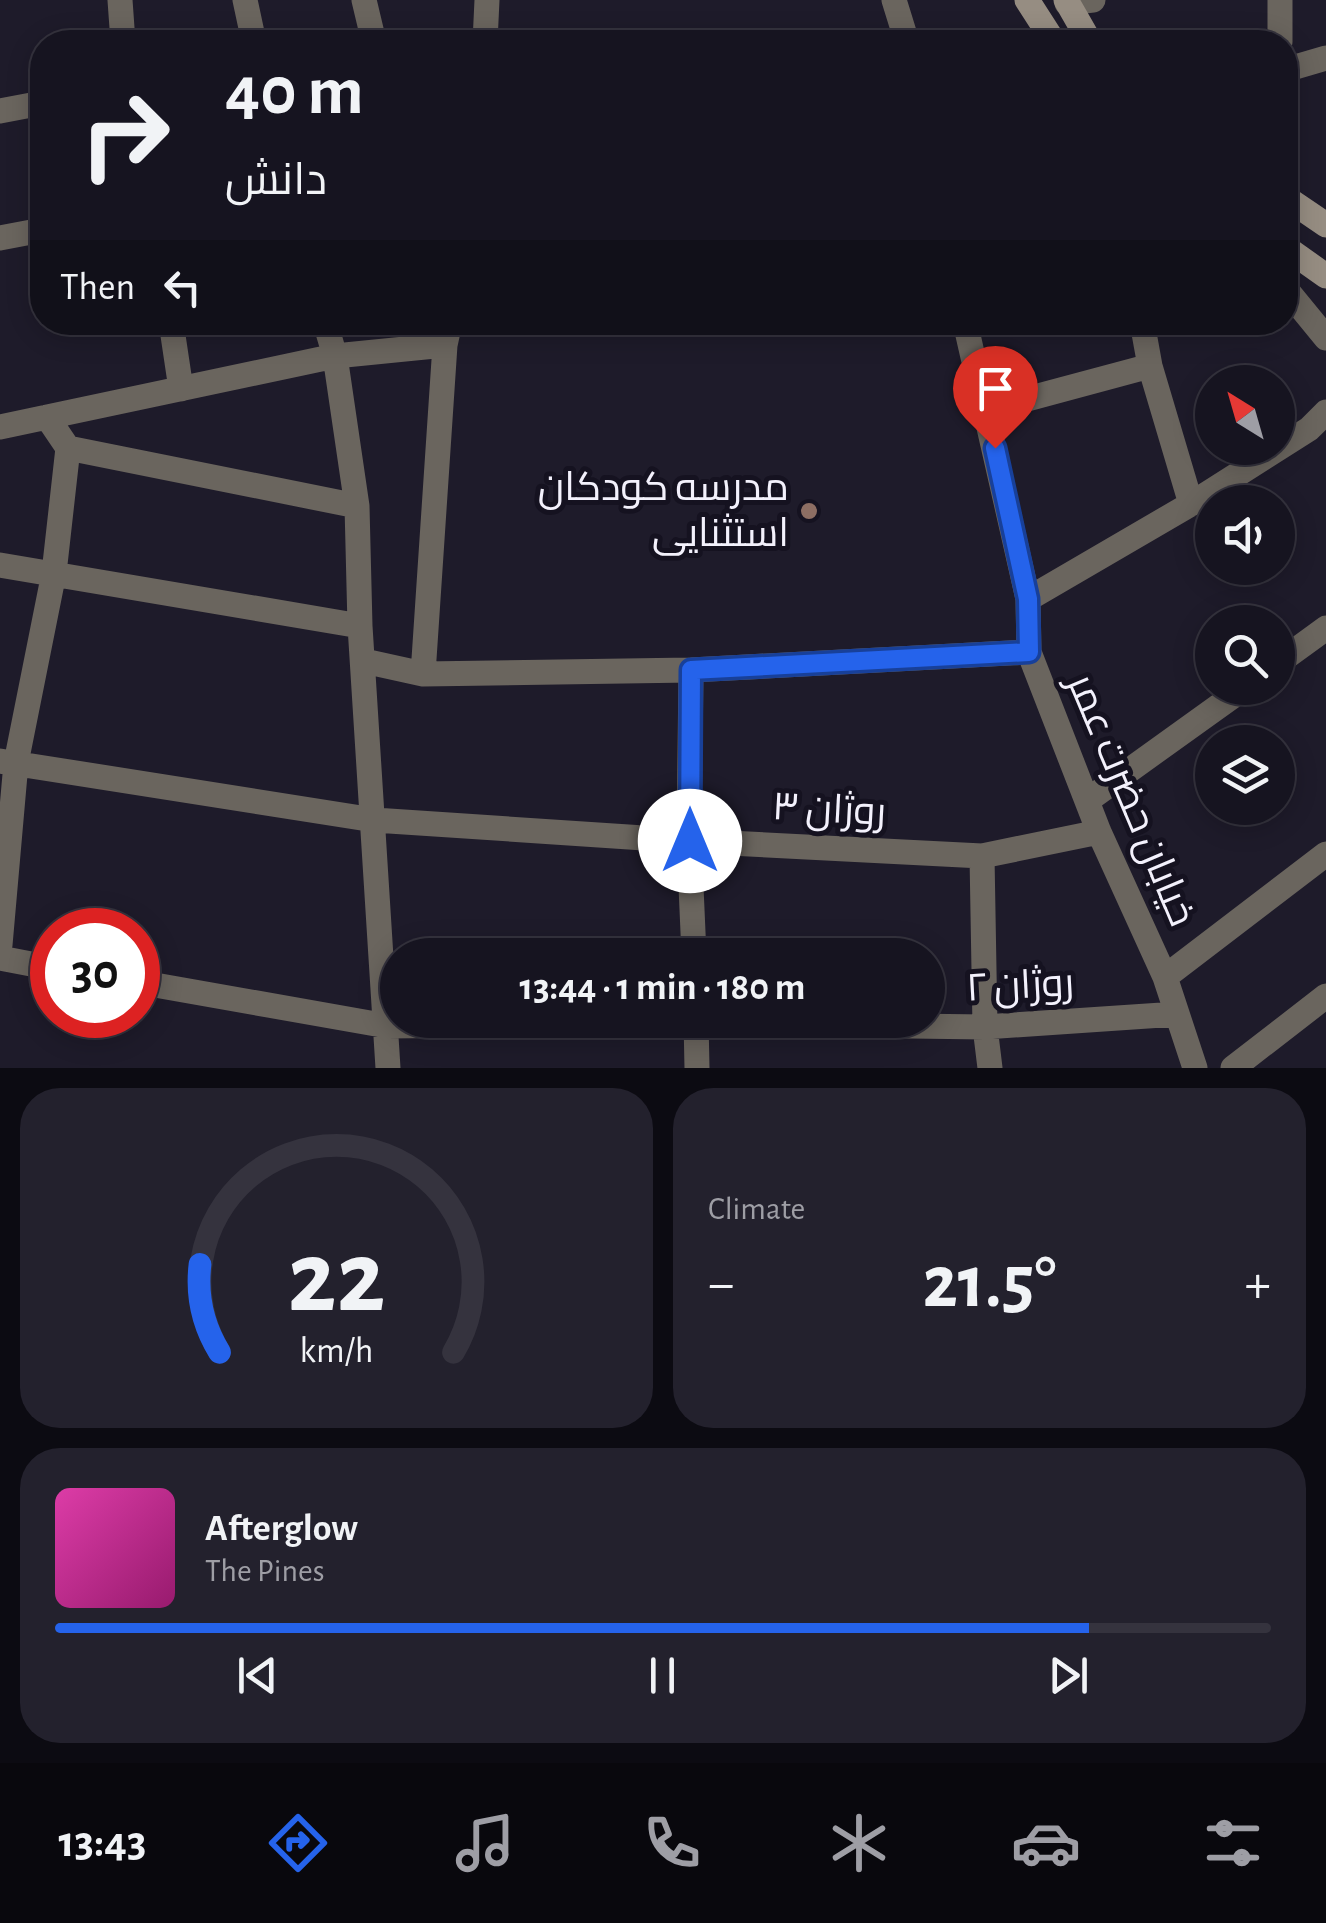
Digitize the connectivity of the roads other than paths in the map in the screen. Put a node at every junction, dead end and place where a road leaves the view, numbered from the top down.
1 (120, 0) edge
2 (245, 0) edge
3 (364, 0) edge
4 (487, 0) edge
5 (894, 0) edge
6 (1027, 0) edge
7 (1280, 0) edge
8 (1075, 1) edge
9 (122, 30) edge
10 (251, 30) edge
11 (371, 30) edge
12 (485, 30) edge
13 (903, 30) edge
14 (1046, 30) edge
15 (1086, 30) edge
16 (1280, 30) edge
17 (1326, 58) edge
18 (1298, 66) edge
19 (30, 106) edge
20 (0, 111) edge
21 (1298, 206) edge
22 (1326, 225) edge
23 (30, 232) edge
24 (0, 238) edge
25 (1298, 256) edge
26 (1326, 276) edge
27 (1298, 304) edge
28 (174, 335) edge
29 (329, 335) edge
30 (424, 335) edge
31 (445, 335) edge
32 (968, 335) edge
33 (1144, 335) edge
34 (1326, 338) edge
35 (336, 356) junction
36 (1150, 366) junction
37 (181, 389) junction
38 (986, 410) junction
39 (1326, 412) edge
40 (47, 417) junction
41 (0, 427) edge
42 (68, 448) junction
43 (1191, 504) junction
44 (357, 506) junction
45 (0, 565) edge
46 (54, 574) junction
47 (1028, 599) junction
48 (360, 626) junction
49 (1326, 628) edge
50 (1295, 651) edge
51 (1029, 652) junction
52 (364, 661) junction
53 (691, 670) junction
54 (423, 674) junction
55 (1220, 705) edge
56 (8, 762) edge
57 (1088, 800) junction
58 (374, 820) junction
59 (1099, 832) junction
60 (690, 841) junction
61 (1326, 854) edge
62 (982, 856) junction
63 (381, 938) edge
64 (693, 938) edge
65 (0, 945) edge
66 (0, 958) edge
67 (30, 964) edge
68 (1165, 977) junction
69 (160, 986) edge
70 (1326, 996) edge
71 (1177, 1014) junction
72 (380, 1025) edge
73 (945, 1026) edge
74 (985, 1027) junction
75 (387, 1038) edge
76 (697, 1038) edge
77 (388, 1068) edge
78 (698, 1068) edge
79 (990, 1068) edge
80 (1195, 1068) edge
81 (1233, 1068) edge

1 - 9 street
2 - 10 street
3 - 11 street
4 - 12 street
5 - 13 street
6 - 14 main road
7 - 16 street
8 - 15 main road
17 - 18 street
19 - 20 street
21 - 22 main road
23 - 24 street
25 - 26 main road
27 - 34 street
28 - 37 street
29 - 35 street
30 - 35 street
31 - 54 street
32 - 38 street, خیابان حضرت عمر
33 - 36 street
35 - 37 street
35 - 44 street
36 - 38 street
36 - 43 street
37 - 40 street
38 - 47 street, خیابان حضرت عمر
39 - 43 street
40 - 41 street
40 - 42 street
42 - 44 street
42 - 46 street
43 - 47 street
44 - 48 street
45 - 46 street
46 - 48 street
46 - 56 street
47 - 51 street, خیابان حضرت عمر
48 - 52 street
49 - 50 street
51 - 53 street
51 - 57 street, خیابان حضرت عمر
52 - 54 street
52 - 58 street
53 - 54 street
53 - 60 street
55 - 57 street
56 - 58 street, روژان ۳
56 - 65 street
57 - 59 street, خیابان حضرت عمر
58 - 60 street, روژان ۳
58 - 63 street
59 - 62 street, روژان ۳
59 - 68 street, خیابان حضرت عمر
60 - 62 street, روژان ۳
60 - 64 street
61 - 68 street
62 - 74 street
66 - 67 street
68 - 71 street, خیابان حضرت عمر
69 - 72 street, روژان ۲
70 - 81 street
71 - 74 street, روژان ۲
71 - 80 street, خیابان حضرت عمر
73 - 74 street, روژان ۲
74 - 79 street
75 - 77 street
76 - 78 street

